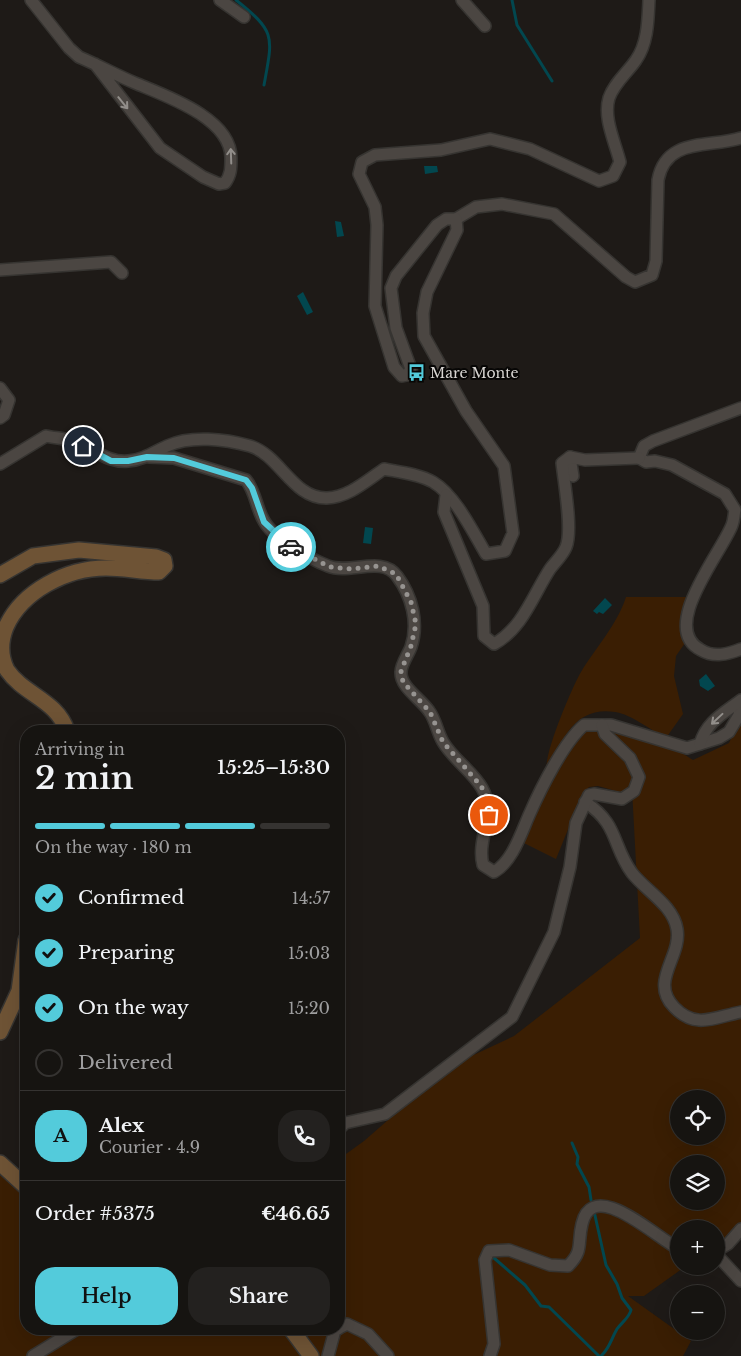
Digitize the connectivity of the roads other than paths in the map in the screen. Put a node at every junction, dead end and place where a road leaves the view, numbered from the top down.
1 (31, 0) edge
2 (220, 0) edge
3 (462, 0) edge
4 (649, 0) edge
5 (244, 17) dead end
6 (485, 26) dead end
7 (95, 64) junction
8 (741, 138) edge
9 (456, 219) junction
10 (0, 270) edge
11 (122, 273) dead end
12 (0, 388) edge
13 (741, 408) edge
14 (0, 418) edge
15 (147, 457) junction
16 (570, 457) junction
17 (639, 458) junction
18 (0, 464) edge
19 (580, 469) junction
20 (446, 495) junction
21 (0, 575) edge
22 (523, 632) dead end
23 (508, 636) junction
24 (741, 649) edge
25 (741, 702) edge
26 (65, 725) edge
27 (602, 725) junction
28 (700, 744) junction
29 (585, 802) junction
30 (20, 984) edge
31 (741, 1012) edge
32 (0, 1032) edge
33 (345, 1123) edge
34 (0, 1163) edge
35 (20, 1181) edge
36 (741, 1229) edge
37 (670, 1243) edge
38 (725, 1246) edge
39 (725, 1262) edge
40 (741, 1281) edge
41 (345, 1325) edge
42 (67, 1335) edge
43 (295, 1335) edge
44 (334, 1335) edge
45 (33, 1356) edge
46 (311, 1356) edge
47 (328, 1356) edge
48 (388, 1356) edge
49 (490, 1356) edge

1 - 7 street
2 - 5 street
3 - 6 street
4 - 9 street
7 -> 7 street
8 - 9 street
9 - 20 street
10 - 11 street
12 - 14 street
13 - 17 street
15 - 18 street
15 - 20 street
15 - 27 street
16 - 19 street
16 - 19 street
16 - 23 street
17 - 19 street
17 - 24 street
20 - 23 street
21 - 26 street
22 - 23 street
25 -> 28 street
25 - 28 street
27 - 28 street
27 - 29 street
29 - 31 street
29 - 33 street
30 - 32 street
34 - 35 street
36 - 38 street
37 - 49 street
39 - 40 street
41 - 48 street
42 - 45 street
43 - 46 street
44 - 47 street

